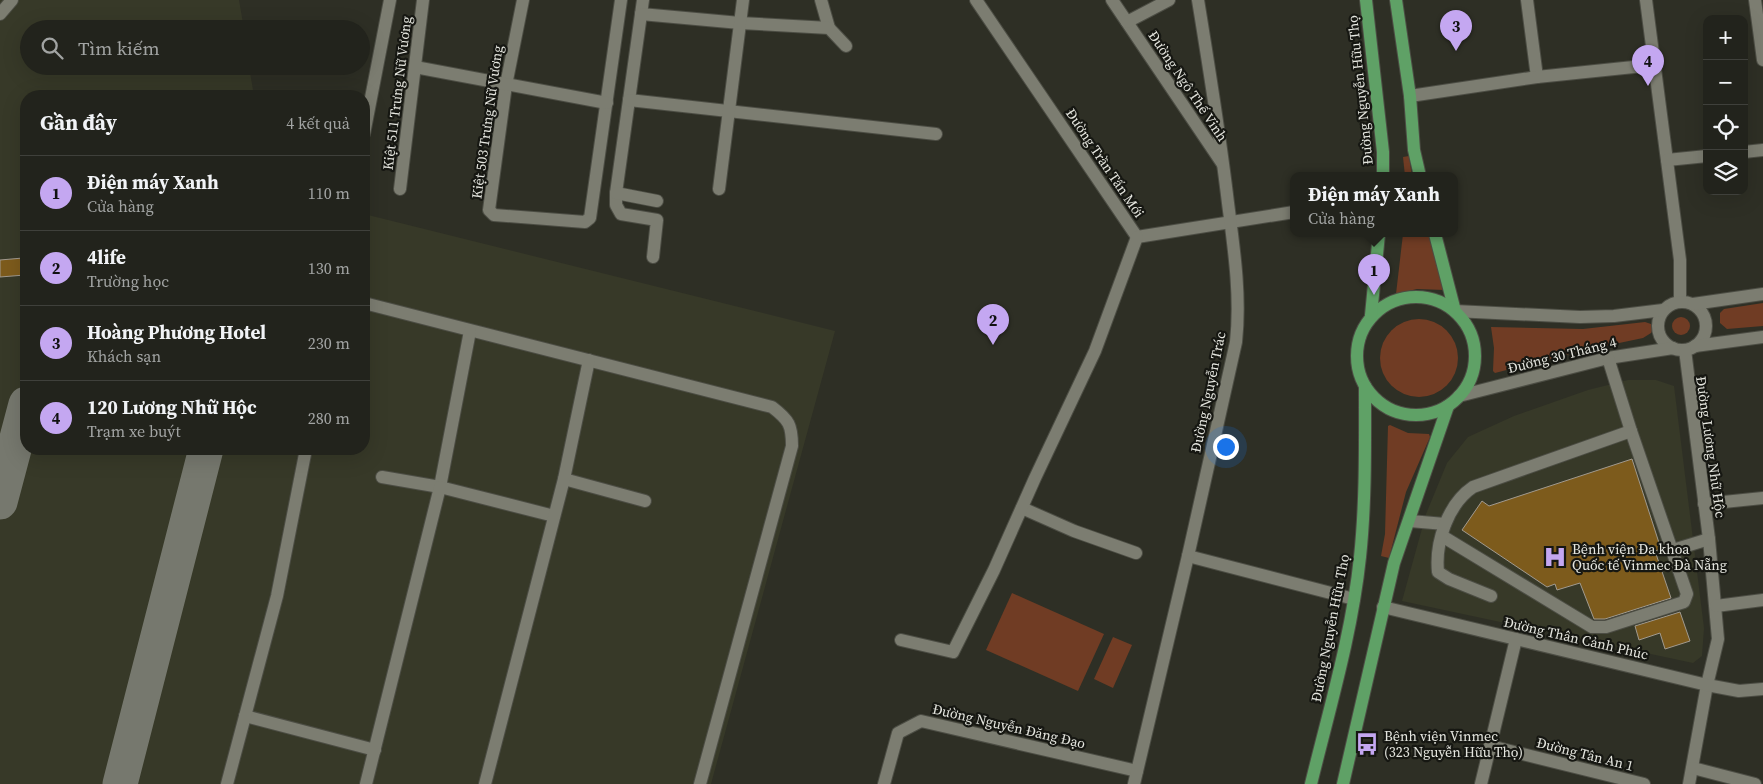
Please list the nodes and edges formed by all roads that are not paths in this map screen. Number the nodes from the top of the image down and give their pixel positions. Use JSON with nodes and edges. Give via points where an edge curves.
{"nodes":[{"id":1,"x":12,"y":0,"type":"edge"},
{"id":2,"x":390,"y":0,"type":"edge"},
{"id":3,"x":423,"y":0,"type":"edge"},
{"id":4,"x":523,"y":0,"type":"edge"},
{"id":5,"x":621,"y":0,"type":"edge"},
{"id":6,"x":643,"y":0,"type":"edge"},
{"id":7,"x":743,"y":0,"type":"edge"},
{"id":8,"x":821,"y":0,"type":"edge"},
{"id":9,"x":976,"y":0,"type":"edge"},
{"id":10,"x":1112,"y":0,"type":"edge"},
{"id":11,"x":1168,"y":0,"type":"edge"},
{"id":12,"x":1198,"y":0,"type":"edge"},
{"id":13,"x":1366,"y":0,"type":"edge"},
{"id":14,"x":1396,"y":0,"type":"edge"},
{"id":15,"x":1527,"y":0,"type":"edge"},
{"id":16,"x":1646,"y":0,"type":"edge"},
{"id":17,"x":1755,"y":0,"type":"edge"},
{"id":18,"x":0,"y":14,"type":"edge"},
{"id":19,"x":641,"y":14,"type":"junction"},
{"id":20,"x":1127,"y":22,"type":"junction"},
{"id":21,"x":740,"y":23,"type":"junction"},
{"id":22,"x":828,"y":28,"type":"junction"},
{"id":23,"x":846,"y":46,"type":"dead end"},
{"id":24,"x":1763,"y":60,"type":"edge"},
{"id":25,"x":1653,"y":65,"type":"junction"},
{"id":26,"x":415,"y":67,"type":"junction"},
{"id":27,"x":1537,"y":77,"type":"junction"},
{"id":28,"x":506,"y":86,"type":"junction"},
{"id":29,"x":1410,"y":96,"type":"junction"},
{"id":30,"x":629,"y":100,"type":"junction"},
{"id":31,"x":370,"y":103,"type":"edge"},
{"id":32,"x":607,"y":103,"type":"junction"},
{"id":33,"x":730,"y":111,"type":"junction"},
{"id":34,"x":936,"y":134,"type":"dead end"},
{"id":35,"x":1763,"y":150,"type":"edge"},
{"id":36,"x":1748,"y":152,"type":"edge"},
{"id":37,"x":1703,"y":156,"type":"edge"},
{"id":38,"x":1667,"y":160,"type":"junction"},
{"id":39,"x":1224,"y":167,"type":"junction"},
{"id":40,"x":1383,"y":172,"type":"edge"},
{"id":41,"x":1419,"y":172,"type":"edge"},
{"id":42,"x":719,"y":188,"type":"dead end"},
{"id":43,"x":400,"y":189,"type":"dead end"},
{"id":44,"x":616,"y":193,"type":"junction"},
{"id":45,"x":657,"y":201,"type":"dead end"},
{"id":46,"x":1290,"y":213,"type":"edge"},
{"id":47,"x":1231,"y":221,"type":"junction"},
{"id":48,"x":1137,"y":237,"type":"junction"},
{"id":49,"x":1379,"y":237,"type":"edge"},
{"id":50,"x":1436,"y":237,"type":"edge"},
{"id":51,"x":653,"y":257,"type":"dead end"},
{"id":52,"x":1763,"y":294,"type":"edge"},
{"id":53,"x":1686,"y":302,"type":"junction"},
{"id":54,"x":370,"y":304,"type":"edge"},
{"id":55,"x":1455,"y":310,"type":"junction"},
{"id":56,"x":1663,"y":310,"type":"junction"},
{"id":57,"x":1371,"y":315,"type":"junction"},
{"id":58,"x":470,"y":331,"type":"junction"},
{"id":59,"x":1763,"y":337,"type":"edge"},
{"id":60,"x":1684,"y":348,"type":"junction"},
{"id":61,"x":1608,"y":358,"type":"junction"},
{"id":62,"x":589,"y":360,"type":"junction"},
{"id":63,"x":1365,"y":386,"type":"junction"},
{"id":64,"x":1459,"y":396,"type":"junction"},
{"id":65,"x":1448,"y":406,"type":"junction"},
{"id":66,"x":1631,"y":432,"type":"junction"},
{"id":67,"x":305,"y":455,"type":"edge"},
{"id":68,"x":382,"y":477,"type":"dead end"},
{"id":69,"x":564,"y":479,"type":"junction"},
{"id":70,"x":440,"y":487,"type":"junction"},
{"id":71,"x":1763,"y":498,"type":"edge"},
{"id":72,"x":645,"y":500,"type":"dead end"},
{"id":73,"x":1704,"y":504,"type":"junction"},
{"id":74,"x":1022,"y":508,"type":"junction"},
{"id":75,"x":554,"y":516,"type":"junction"},
{"id":76,"x":1410,"y":521,"type":"junction"},
{"id":77,"x":1444,"y":530,"type":"junction"},
{"id":78,"x":1709,"y":539,"type":"junction"},
{"id":79,"x":1673,"y":550,"type":"junction"},
{"id":80,"x":1136,"y":553,"type":"dead end"},
{"id":81,"x":1188,"y":556,"type":"junction"},
{"id":82,"x":1491,"y":596,"type":"dead end"},
{"id":83,"x":1354,"y":599,"type":"junction"},
{"id":84,"x":1763,"y":600,"type":"edge"},
{"id":85,"x":1716,"y":606,"type":"junction"},
{"id":86,"x":1383,"y":607,"type":"junction"},
{"id":87,"x":1516,"y":639,"type":"junction"},
{"id":88,"x":901,"y":640,"type":"dead end"},
{"id":89,"x":1707,"y":685,"type":"junction"},
{"id":90,"x":1763,"y":689,"type":"edge"},
{"id":91,"x":245,"y":716,"type":"junction"},
{"id":92,"x":1490,"y":746,"type":"junction"},
{"id":93,"x":375,"y":750,"type":"junction"},
{"id":94,"x":1693,"y":768,"type":"junction"},
{"id":95,"x":1137,"y":771,"type":"junction"},
{"id":96,"x":227,"y":784,"type":"edge"},
{"id":97,"x":366,"y":784,"type":"edge"},
{"id":98,"x":485,"y":784,"type":"edge"},
{"id":99,"x":700,"y":784,"type":"edge"},
{"id":100,"x":884,"y":784,"type":"edge"},
{"id":101,"x":1134,"y":784,"type":"edge"},
{"id":102,"x":1311,"y":784,"type":"edge"},
{"id":103,"x":1343,"y":784,"type":"edge"},
{"id":104,"x":1481,"y":784,"type":"edge"},
{"id":105,"x":1644,"y":784,"type":"edge"},
{"id":106,"x":1689,"y":784,"type":"edge"},
{"id":107,"x":1755,"y":784,"type":"edge"}],
"edges":[{"from":1,"to":18,"type":"street"},
{"from":2,"to":31,"type":"street"},
{"from":3,"to":26,"type":"street","name":"Kiệt 511 Trưng Nữ Vương"},
{"from":4,"to":28,"type":"street","name":"Kiệt 503 Trưng Nữ Vương"},
{"from":5,"to":32,"type":"street"},
{"from":6,"to":19,"type":"street"},
{"from":7,"to":21,"type":"street"},
{"from":8,"to":22,"type":"street"},
{"from":9,"to":48,"type":"street","name":"Đường Trần Tấn Mới"},
{"from":10,"to":20,"type":"street","name":"Đường Ngô Thế Vinh"},
{"from":11,"to":20,"type":"street","name":"Đường Ngô Thế Vinh"},
{"from":12,"to":39,"type":"street","name":"Đường Nguyễn Trác"},
{"from":13,"to":40,"type":"main road","name":"Đường Nguyễn Hữu Thọ"},
{"from":14,"to":29,"type":"main road"},
{"from":15,"to":27,"type":"street"},
{"from":16,"to":25,"type":"street"},
{"from":17,"to":24,"type":"street"},
{"from":19,"to":21,"type":"street"},
{"from":19,"to":30,"type":"street"},
{"from":20,"to":39,"type":"street","name":"Đường Ngô Thế Vinh"},
{"from":21,"to":22,"type":"street"},
{"from":21,"to":33,"type":"street"},
{"from":22,"to":23,"type":"street"},
{"from":25,"to":27,"type":"street"},
{"from":25,"to":38,"type":"street"},
{"from":26,"to":28,"type":"street"},
{"from":26,"to":43,"type":"street","name":"Kiệt 511 Trưng Nữ Vương"},
{"from":27,"to":29,"type":"street"},
{"from":28,"to":32,"type":"street"},
{"from":28,"to":32,"type":"street","name":"Kiệt 503 Trưng Nữ Vương","via":[[491,214],[585,222],[590,218]]},
{"from":29,"to":41,"type":"main road"},
{"from":30,"to":33,"type":"street"},
{"from":30,"to":44,"type":"street"},
{"from":33,"to":34,"type":"street"},
{"from":33,"to":42,"type":"street"},
{"from":35,"to":36,"type":"street"},
{"from":37,"to":38,"type":"street"},
{"from":38,"to":53,"type":"street"},
{"from":39,"to":47,"type":"street","name":"Đường Nguyễn Trác"},
{"from":44,"to":45,"type":"street"},
{"from":44,"to":51,"type":"street","via":[[616,205],[621,214],[658,220]]},
{"from":46,"to":47,"type":"street","name":"Đường Trần Tấn Mới"},
{"from":47,"to":48,"type":"street","name":"Đường Trần Tấn Mới"},
{"from":47,"to":81,"type":"street","name":"Đường Nguyễn Trác","via":[[1238,288],[1236,342]]},
{"from":48,"to":74,"type":"street","via":[[1095,351]]},
{"from":49,"to":57,"type":"main road"},
{"from":50,"to":55,"type":"main road"},
{"from":52,"to":53,"type":"street"},
{"from":53,"to":56,"type":"street"},
{"from":53,"to":60,"type":"street","via":[[1704,314],[1706,320],[1705,335]]},
{"from":54,"to":58,"type":"street"},
{"from":55,"to":56,"type":"street","name":"Đường 30 Tháng 4","via":[[1580,317]]},
{"from":55,"to":57,"type":"main road","via":[[1424,297],[1406,297],[1388,303]]},
{"from":55,"to":64,"type":"main road","via":[[1470,330],[1475,350],[1474,370]]},
{"from":56,"to":60,"type":"street","via":[[1659,316],[1658,332],[1666,344]]},
{"from":57,"to":63,"type":"main road","via":[[1356,349],[1358,369]]},
{"from":58,"to":62,"type":"street"},
{"from":58,"to":70,"type":"street"},
{"from":59,"to":60,"type":"street","name":"Đường 30 Tháng 4"},
{"from":60,"to":61,"type":"street","name":"Đường 30 Tháng 4"},
{"from":60,"to":73,"type":"street","name":"Đường Lương Nhữ Hộc"},
{"from":61,"to":64,"type":"street","name":"Đường 30 Tháng 4"},
{"from":61,"to":66,"type":"street"},
{"from":62,"to":69,"type":"street"},
{"from":62,"to":99,"type":"street","via":[[772,407],[792,429],[792,446],[783,483]]},
{"from":63,"to":65,"type":"main road","via":[[1378,402],[1395,411],[1414,415]]},
{"from":63,"to":83,"type":"main road","name":"Đường Nguyễn Hữu Thọ","via":[[1365,482]]},
{"from":64,"to":65,"type":"main road"},
{"from":65,"to":76,"type":"main road"},
{"from":66,"to":77,"type":"street","via":[[1473,486],[1456,503]]},
{"from":66,"to":79,"type":"street"},
{"from":67,"to":91,"type":"street","via":[[277,596]]},
{"from":68,"to":70,"type":"street"},
{"from":69,"to":72,"type":"street"},
{"from":69,"to":75,"type":"street"},
{"from":70,"to":75,"type":"street"},
{"from":70,"to":93,"type":"street"},
{"from":71,"to":73,"type":"street"},
{"from":73,"to":78,"type":"street","name":"Đường Lương Nhữ Hộc"},
{"from":74,"to":80,"type":"street"},
{"from":74,"to":88,"type":"street","via":[[953,652]]},
{"from":75,"to":98,"type":"street"},
{"from":76,"to":77,"type":"street"},
{"from":76,"to":86,"type":"main road","via":[[1394,563]]},
{"from":77,"to":79,"type":"street","via":[[1596,628],[1684,602],[1687,594]]},
{"from":77,"to":82,"type":"street","via":[[1438,572]]},
{"from":78,"to":79,"type":"street"},
{"from":78,"to":85,"type":"street","name":"Đường Lương Nhữ Hộc"},
{"from":81,"to":83,"type":"street"},
{"from":81,"to":95,"type":"street","name":"Đường Nguyễn Trác"},
{"from":83,"to":102,"type":"main road","name":"Đường Nguyễn Hữu Thọ"},
{"from":84,"to":85,"type":"street"},
{"from":85,"to":89,"type":"street","name":"Đường Lương Nhữ Hộc","via":[[1718,639]]},
{"from":86,"to":87,"type":"street","name":"Đường Thân Cảnh Phúc"},
{"from":86,"to":103,"type":"main road"},
{"from":87,"to":89,"type":"street","name":"Đường Thân Cảnh Phúc"},
{"from":87,"to":92,"type":"street"},
{"from":89,"to":90,"type":"street","name":"Đường Thân Cảnh Phúc","via":[[1739,691]]},
{"from":89,"to":94,"type":"street","name":"Đường Lương Nhữ Hộc"},
{"from":91,"to":93,"type":"street"},
{"from":91,"to":96,"type":"street"},
{"from":92,"to":104,"type":"street"},
{"from":92,"to":105,"type":"street","name":"Đường Tân An 1"},
{"from":93,"to":97,"type":"street"},
{"from":94,"to":106,"type":"street","name":"Đường Lương Nhữ Hộc"},
{"from":94,"to":107,"type":"street"},
{"from":95,"to":100,"type":"street","name":"Đường Nguyễn Đăng Đạo","via":[[921,721],[898,733]]},
{"from":95,"to":101,"type":"street","name":"Đường Nguyễn Trác"}]}
